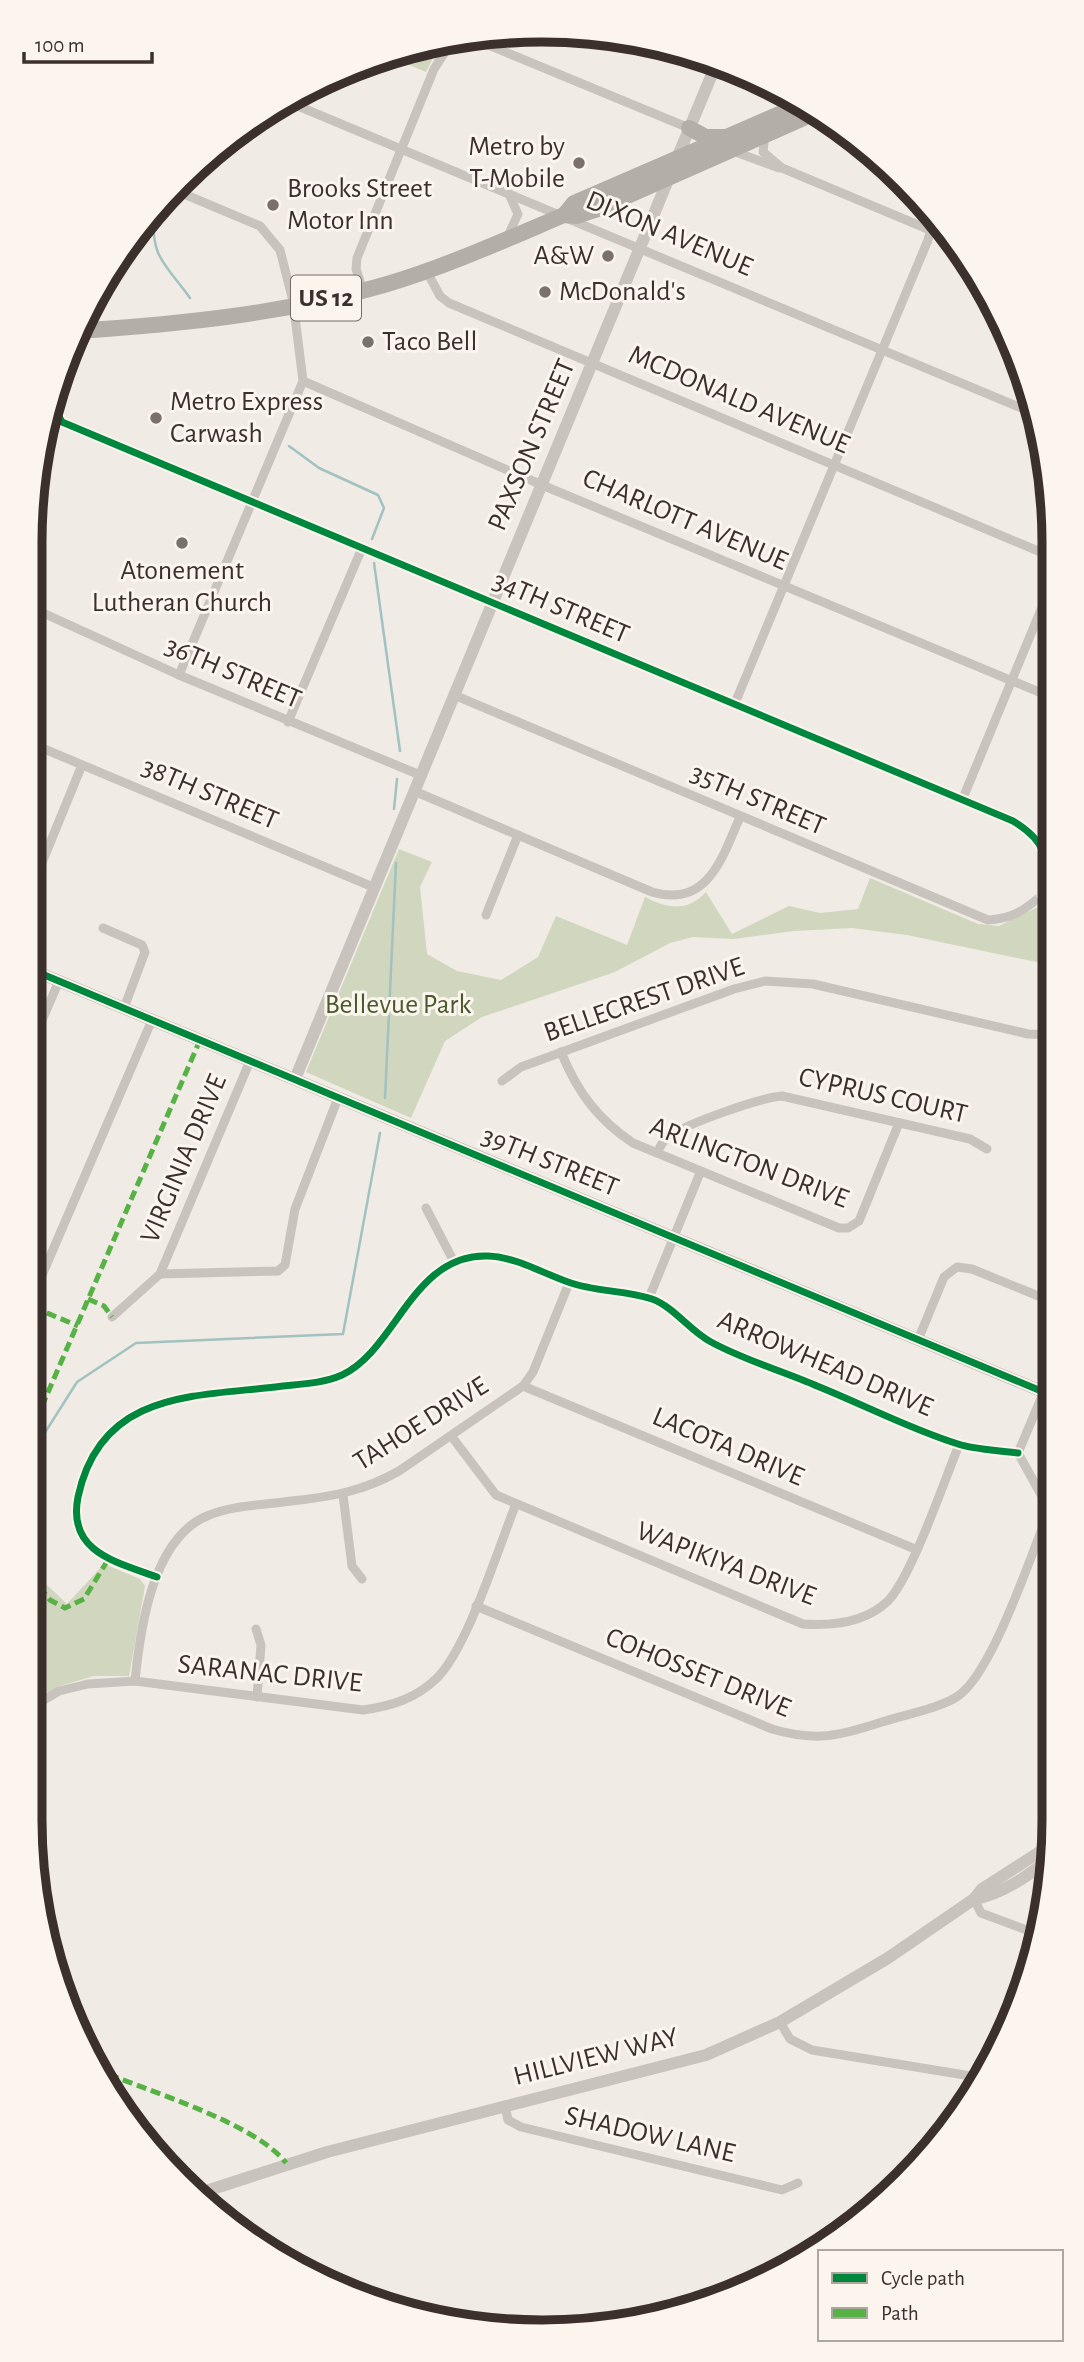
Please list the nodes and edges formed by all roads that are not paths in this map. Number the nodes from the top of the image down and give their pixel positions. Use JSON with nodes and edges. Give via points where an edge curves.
{"nodes":[{"id":1,"x":487,"y":45,"type":"edge"},
{"id":2,"x":446,"y":52,"type":"edge"},
{"id":3,"x":713,"y":72,"type":"edge"},
{"id":4,"x":298,"y":106,"type":"edge"},
{"id":5,"x":792,"y":109,"type":"edge"},
{"id":6,"x":805,"y":117,"type":"edge"},
{"id":7,"x":689,"y":128,"type":"junction"},
{"id":8,"x":765,"y":133,"type":"junction"},
{"id":9,"x":728,"y":142,"type":"junction"},
{"id":10,"x":402,"y":149,"type":"junction"},
{"id":11,"x":674,"y":167,"type":"junction"},
{"id":12,"x":782,"y":167,"type":"junction"},
{"id":13,"x":508,"y":192,"type":"junction"},
{"id":14,"x":183,"y":194,"type":"edge"},
{"id":15,"x":564,"y":215,"type":"junction"},
{"id":16,"x":932,"y":231,"type":"joint"},
{"id":17,"x":504,"y":240,"type":"junction"},
{"id":18,"x":641,"y":247,"type":"junction"},
{"id":19,"x":426,"y":270,"type":"junction"},
{"id":20,"x":363,"y":290,"type":"junction"},
{"id":21,"x":293,"y":305,"type":"junction"},
{"id":22,"x":90,"y":330,"type":"edge"},
{"id":23,"x":883,"y":350,"type":"junction"},
{"id":24,"x":593,"y":364,"type":"junction"},
{"id":25,"x":303,"y":381,"type":"junction"},
{"id":26,"x":1023,"y":408,"type":"edge"},
{"id":27,"x":58,"y":416,"type":"edge"},
{"id":28,"x":835,"y":466,"type":"junction"},
{"id":29,"x":542,"y":485,"type":"junction"},
{"id":30,"x":253,"y":502,"type":"junction"},
{"id":31,"x":362,"y":548,"type":"junction"},
{"id":32,"x":1042,"y":553,"type":"edge"},
{"id":33,"x":783,"y":586,"type":"junction"},
{"id":34,"x":493,"y":602,"type":"junction"},
{"id":35,"x":1042,"y":607,"type":"edge"},
{"id":36,"x":42,"y":613,"type":"edge"},
{"id":37,"x":179,"y":676,"type":"junction"},
{"id":38,"x":1011,"y":680,"type":"junction"},
{"id":39,"x":1042,"y":693,"type":"edge"},
{"id":40,"x":454,"y":695,"type":"junction"},
{"id":41,"x":735,"y":703,"type":"junction"},
{"id":42,"x":288,"y":722,"type":"junction"},
{"id":43,"x":42,"y":748,"type":"edge"},
{"id":44,"x":82,"y":765,"type":"junction"},
{"id":45,"x":420,"y":775,"type":"junction"},
{"id":46,"x":414,"y":791,"type":"junction"},
{"id":47,"x":963,"y":798,"type":"junction"},
{"id":48,"x":740,"y":817,"type":"junction"},
{"id":49,"x":518,"y":835,"type":"junction"},
{"id":50,"x":1042,"y":848,"type":"edge"},
{"id":51,"x":42,"y":863,"type":"edge"},
{"id":52,"x":373,"y":887,"type":"junction"},
{"id":53,"x":1042,"y":900,"type":"edge"},
{"id":54,"x":486,"y":915,"type":"dead end"},
{"id":55,"x":103,"y":928,"type":"dead end"},
{"id":56,"x":42,"y":974,"type":"edge"},
{"id":57,"x":59,"y":981,"type":"junction"},
{"id":58,"x":124,"y":1008,"type":"junction"},
{"id":59,"x":42,"y":1020,"type":"edge"},
{"id":60,"x":152,"y":1020,"type":"junction"},
{"id":61,"x":1042,"y":1035,"type":"edge"},
{"id":62,"x":561,"y":1052,"type":"junction"},
{"id":63,"x":250,"y":1061,"type":"junction"},
{"id":64,"x":295,"y":1079,"type":"junction"},
{"id":65,"x":502,"y":1081,"type":"dead end"},
{"id":66,"x":338,"y":1098,"type":"junction"},
{"id":67,"x":899,"y":1123,"type":"junction"},
{"id":68,"x":988,"y":1149,"type":"dead end"},
{"id":69,"x":657,"y":1153,"type":"junction"},
{"id":70,"x":700,"y":1173,"type":"junction"},
{"id":71,"x":426,"y":1208,"type":"dead end"},
{"id":72,"x":674,"y":1237,"type":"junction"},
{"id":73,"x":454,"y":1262,"type":"junction"},
{"id":74,"x":42,"y":1264,"type":"edge"},
{"id":75,"x":46,"y":1266,"type":"junction"},
{"id":76,"x":160,"y":1274,"type":"junction"},
{"id":77,"x":42,"y":1275,"type":"edge"},
{"id":78,"x":569,"y":1283,"type":"junction"},
{"id":79,"x":649,"y":1298,"type":"junction"},
{"id":80,"x":1042,"y":1298,"type":"edge"},
{"id":81,"x":112,"y":1317,"type":"dead end"},
{"id":82,"x":918,"y":1339,"type":"junction"},
{"id":83,"x":523,"y":1386,"type":"junction"},
{"id":84,"x":1042,"y":1391,"type":"edge"},
{"id":85,"x":1042,"y":1406,"type":"edge"},
{"id":86,"x":452,"y":1437,"type":"junction"},
{"id":87,"x":959,"y":1445,"type":"junction"},
{"id":88,"x":1018,"y":1453,"type":"junction"},
{"id":89,"x":343,"y":1495,"type":"junction"},
{"id":90,"x":1042,"y":1496,"type":"edge"},
{"id":91,"x":516,"y":1504,"type":"junction"},
{"id":92,"x":1042,"y":1528,"type":"edge"},
{"id":93,"x":915,"y":1549,"type":"junction"},
{"id":94,"x":157,"y":1577,"type":"junction"},
{"id":95,"x":362,"y":1579,"type":"dead end"},
{"id":96,"x":476,"y":1606,"type":"junction"},
{"id":97,"x":256,"y":1629,"type":"dead end"},
{"id":98,"x":135,"y":1681,"type":"junction"},
{"id":99,"x":257,"y":1698,"type":"junction"},
{"id":100,"x":42,"y":1701,"type":"edge"},
{"id":101,"x":1041,"y":1850,"type":"edge"},
{"id":102,"x":1040,"y":1865,"type":"edge"},
{"id":103,"x":974,"y":1899,"type":"junction"},
{"id":104,"x":1029,"y":1931,"type":"edge"},
{"id":105,"x":780,"y":2022,"type":"junction"},
{"id":106,"x":971,"y":2076,"type":"edge"},
{"id":107,"x":505,"y":2105,"type":"junction"},
{"id":108,"x":798,"y":2183,"type":"dead end"},
{"id":109,"x":206,"y":2191,"type":"edge"}],
"edges":[{"from":1,"to":7,"type":"street"},
{"from":2,"to":10,"type":"street"},
{"from":3,"to":7,"type":"street","name":"PAXSON STREET"},
{"from":4,"to":10,"type":"street","name":"DIXON AVENUE"},
{"from":5,"to":9,"type":"highway","number":"US 12"},
{"from":6,"to":8,"type":"highway","number":"US 12"},
{"from":7,"to":9,"type":"highway"},
{"from":7,"to":11,"type":"street","name":"PAXSON STREET"},
{"from":8,"to":9,"type":"highway","number":"US 12"},
{"from":8,"to":12,"type":"street","via":[[763,152]]},
{"from":9,"to":11,"type":"highway","number":"US 12"},
{"from":9,"to":12,"type":"street","via":[[764,165]]},
{"from":10,"to":13,"type":"street","name":"DIXON AVENUE"},
{"from":10,"to":20,"type":"street","via":[[358,258],[356,269]]},
{"from":11,"to":15,"type":"highway","number":"US 12","via":[[574,203]]},
{"from":11,"to":18,"type":"street","name":"PAXSON STREET"},
{"from":12,"to":16,"type":"street"},
{"from":13,"to":15,"type":"street","name":"DIXON AVENUE"},
{"from":13,"to":17,"type":"street","via":[[518,214]]},
{"from":14,"to":21,"type":"street","via":[[260,226],[280,250]]},
{"from":15,"to":17,"type":"highway","number":"US 12"},
{"from":15,"to":18,"type":"street","name":"DIXON AVENUE"},
{"from":16,"to":23,"type":"street"},
{"from":17,"to":19,"type":"highway","number":"US 12"},
{"from":18,"to":23,"type":"street","name":"DIXON AVENUE"},
{"from":18,"to":24,"type":"street","name":"PAXSON STREET"},
{"from":19,"to":20,"type":"highway","number":"US 12"},
{"from":19,"to":24,"type":"street","name":"MCDONALD AVENUE","via":[[449,303]]},
{"from":20,"to":21,"type":"highway","number":"US 12"},
{"from":21,"to":22,"type":"highway","number":"US 12","via":[[204,321]]},
{"from":21,"to":25,"type":"street"},
{"from":23,"to":26,"type":"street","name":"DIXON AVENUE"},
{"from":23,"to":28,"type":"street"},
{"from":24,"to":28,"type":"street","name":"MCDONALD AVENUE"},
{"from":24,"to":29,"type":"street","name":"PAXSON STREET"},
{"from":25,"to":29,"type":"street","name":"CHARLOTT AVENUE"},
{"from":25,"to":30,"type":"street"},
{"from":27,"to":30,"type":"street","name":"34TH STREET","via":[[62,422]]},
{"from":28,"to":32,"type":"street","name":"MCDONALD AVENUE"},
{"from":28,"to":33,"type":"street"},
{"from":29,"to":33,"type":"street","name":"CHARLOTT AVENUE"},
{"from":29,"to":34,"type":"street","name":"PAXSON STREET"},
{"from":30,"to":31,"type":"street","name":"34TH STREET"},
{"from":30,"to":37,"type":"street"},
{"from":31,"to":34,"type":"street","name":"34TH STREET"},
{"from":31,"to":42,"type":"street"},
{"from":33,"to":38,"type":"street","name":"CHARLOTT AVENUE"},
{"from":33,"to":41,"type":"street"},
{"from":34,"to":40,"type":"street","name":"PAXSON STREET"},
{"from":34,"to":41,"type":"street","name":"34TH STREET"},
{"from":35,"to":38,"type":"street"},
{"from":36,"to":37,"type":"street","name":"36TH STREET"},
{"from":37,"to":42,"type":"street","name":"36TH STREET"},
{"from":38,"to":39,"type":"street","name":"CHARLOTT AVENUE"},
{"from":38,"to":47,"type":"street"},
{"from":40,"to":45,"type":"street","name":"PAXSON STREET"},
{"from":40,"to":48,"type":"street","name":"35TH STREET"},
{"from":41,"to":47,"type":"street","name":"34TH STREET"},
{"from":42,"to":45,"type":"street","name":"36TH STREET"},
{"from":43,"to":44,"type":"street","name":"38TH STREET"},
{"from":44,"to":51,"type":"street"},
{"from":44,"to":52,"type":"street","name":"38TH STREET"},
{"from":45,"to":46,"type":"street","name":"PAXSON STREET"},
{"from":46,"to":49,"type":"street"},
{"from":46,"to":52,"type":"street","name":"PAXSON STREET"},
{"from":47,"to":50,"type":"street","name":"34TH STREET","via":[[1034,834]]},
{"from":48,"to":49,"type":"street","via":[[713,876],[701,887],[671,895]]},
{"from":48,"to":53,"type":"street","name":"35TH STREET","via":[[988,920],[1006,920]]},
{"from":49,"to":54,"type":"street"},
{"from":52,"to":64,"type":"street","name":"PAXSON STREET"},
{"from":55,"to":58,"type":"street","via":[[142,945],[145,952]]},
{"from":56,"to":57,"type":"main road","name":"39TH STREET"},
{"from":57,"to":58,"type":"main road","name":"39TH STREET"},
{"from":57,"to":59,"type":"street"},
{"from":58,"to":60,"type":"main road","name":"39TH STREET"},
{"from":60,"to":63,"type":"main road","name":"39TH STREET"},
{"from":60,"to":75,"type":"street"},
{"from":61,"to":62,"type":"street","name":"BELLECREST DRIVE","via":[[781,981],[734,989]]},
{"from":62,"to":65,"type":"street","name":"BELLECREST DRIVE","via":[[521,1067]]},
{"from":62,"to":69,"type":"street","name":"ARLINGTON DRIVE","via":[[578,1090],[595,1112],[621,1135]]},
{"from":63,"to":64,"type":"main road","name":"39TH STREET"},
{"from":63,"to":76,"type":"street","name":"VIRGINIA DRIVE"},
{"from":64,"to":66,"type":"main road","name":"39TH STREET"},
{"from":66,"to":72,"type":"main road","name":"39TH STREET"},
{"from":66,"to":76,"type":"street","name":"VIRGINIA DRIVE","via":[[295,1209],[285,1265],[278,1271]]},
{"from":67,"to":68,"type":"street","name":"CYPRUS COURT","via":[[970,1139]]},
{"from":67,"to":69,"type":"street","name":"CYPRUS COURT","via":[[776,1097],[680,1130],[664,1140]]},
{"from":67,"to":70,"type":"street","name":"ARLINGTON DRIVE","via":[[860,1217],[848,1228]]},
{"from":69,"to":70,"type":"street","name":"ARLINGTON DRIVE"},
{"from":70,"to":72,"type":"street"},
{"from":71,"to":73,"type":"street"},
{"from":72,"to":79,"type":"street"},
{"from":72,"to":82,"type":"main road","name":"39TH STREET"},
{"from":73,"to":78,"type":"street","name":"ARROWHEAD DRIVE","via":[[499,1257]]},
{"from":73,"to":94,"type":"street","name":"ARROWHEAD DRIVE","via":[[426,1283],[360,1363],[341,1375],[164,1402],[133,1414],[112,1431],[84,1480],[76,1522],[81,1535],[99,1553]]},
{"from":74,"to":75,"type":"street"},
{"from":75,"to":77,"type":"street"},
{"from":76,"to":81,"type":"street","name":"VIRGINIA DRIVE"},
{"from":78,"to":79,"type":"street","name":"ARROWHEAD DRIVE"},
{"from":78,"to":83,"type":"street","name":"TAHOE DRIVE"},
{"from":79,"to":87,"type":"street","name":"ARROWHEAD DRIVE","via":[[709,1341]]},
{"from":80,"to":82,"type":"street","via":[[957,1267],[944,1277]]},
{"from":82,"to":84,"type":"main road","name":"39TH STREET"},
{"from":83,"to":86,"type":"street","name":"TAHOE DRIVE"},
{"from":83,"to":93,"type":"street","name":"LACOTA DRIVE"},
{"from":85,"to":88,"type":"street"},
{"from":86,"to":89,"type":"street","name":"TAHOE DRIVE","via":[[380,1482]]},
{"from":86,"to":91,"type":"street","name":"WAPIKIYA DRIVE","via":[[496,1495]]},
{"from":87,"to":88,"type":"street"},
{"from":87,"to":93,"type":"street","name":"WAPIKIYA DRIVE"},
{"from":88,"to":90,"type":"street","name":"COHOSSET DRIVE"},
{"from":89,"to":94,"type":"street","name":"TAHOE DRIVE","via":[[232,1508],[207,1516],[176,1541]]},
{"from":89,"to":95,"type":"street","via":[[352,1566]]},
{"from":91,"to":93,"type":"street","name":"WAPIKIYA DRIVE","via":[[803,1624],[833,1626],[863,1617],[887,1601]]},
{"from":91,"to":96,"type":"street","name":"SARANAC DRIVE"},
{"from":92,"to":96,"type":"street","name":"COHOSSET DRIVE","via":[[984,1666],[972,1684],[957,1697],[822,1739],[772,1729]]},
{"from":94,"to":98,"type":"street","name":"TAHOE DRIVE","via":[[140,1629]]},
{"from":96,"to":99,"type":"street","name":"SARANAC DRIVE","via":[[447,1666],[408,1699],[363,1710]]},
{"from":97,"to":99,"type":"street","via":[[261,1645]]},
{"from":98,"to":99,"type":"street","name":"SARANAC DRIVE"},
{"from":98,"to":100,"type":"street","name":"SARANAC DRIVE","via":[[88,1684]]},
{"from":101,"to":103,"type":"street","name":"HILLVIEW WAY","via":[[982,1888]]},
{"from":102,"to":103,"type":"street","name":"HILLVIEW WAY","via":[[985,1898]]},
{"from":103,"to":104,"type":"street","via":[[981,1913]]},
{"from":103,"to":105,"type":"street","name":"HILLVIEW WAY","via":[[888,1958]]},
{"from":105,"to":106,"type":"street","via":[[790,2039],[812,2050]]},
{"from":105,"to":107,"type":"street","name":"HILLVIEW WAY","via":[[706,2055]]},
{"from":107,"to":108,"type":"street","name":"SHADOW LANE","via":[[508,2120],[521,2127],[782,2190]]},
{"from":107,"to":109,"type":"street","name":"HILLVIEW WAY","via":[[278,2165]]}]}
